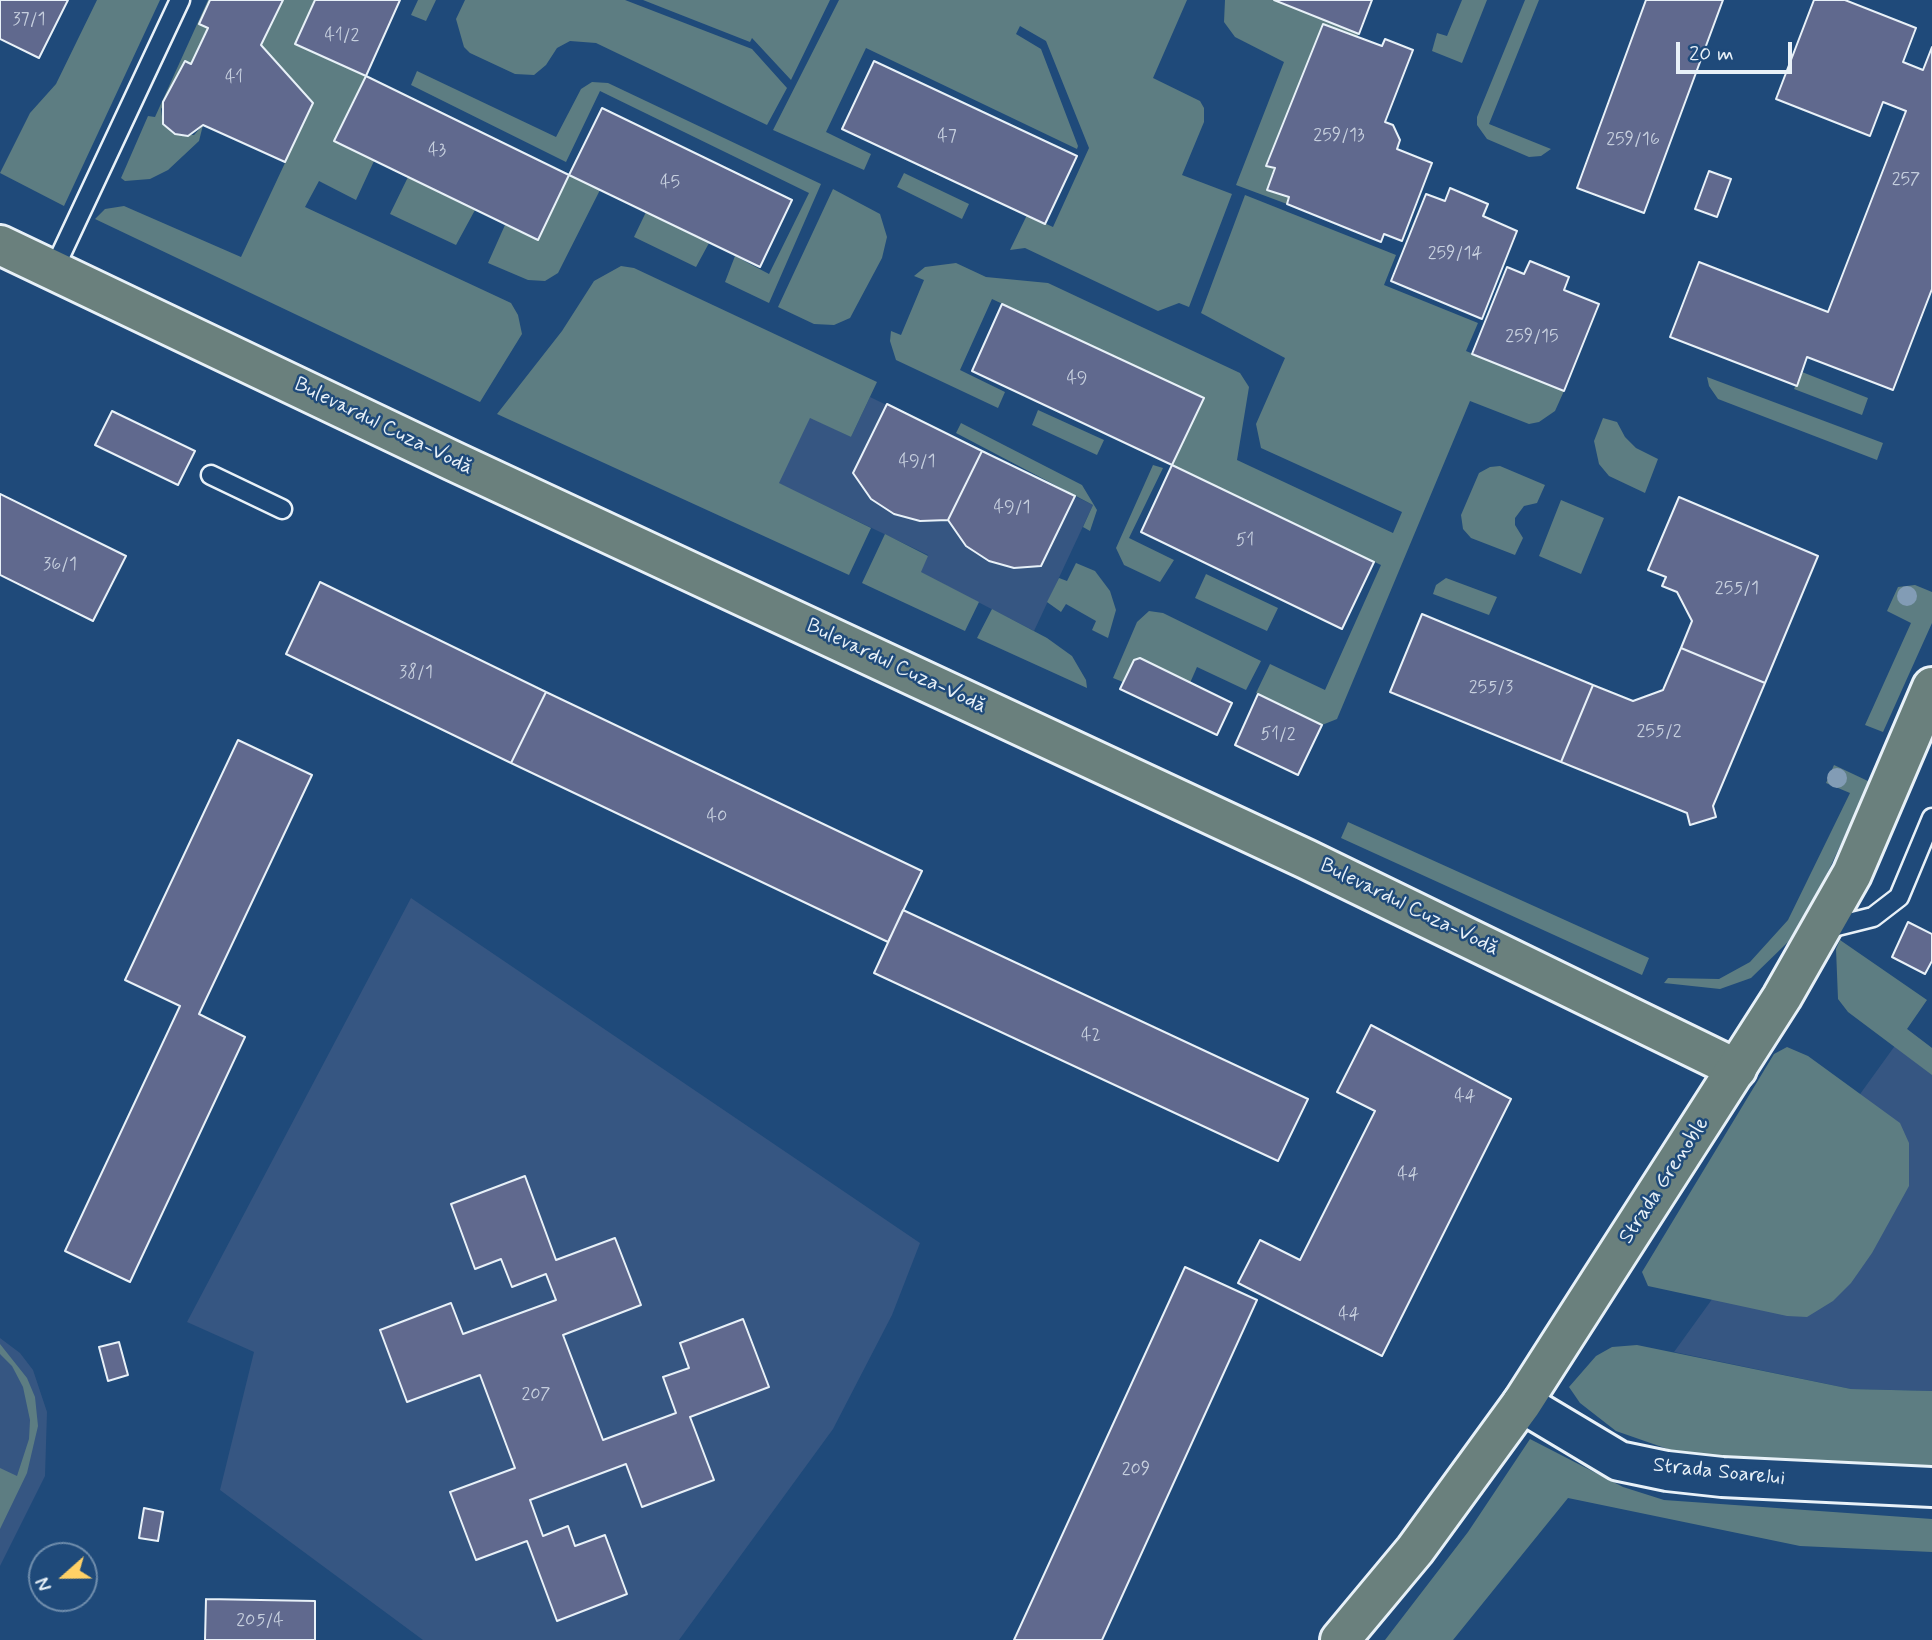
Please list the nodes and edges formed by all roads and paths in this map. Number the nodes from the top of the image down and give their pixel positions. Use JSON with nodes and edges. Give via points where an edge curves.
{"nodes":[{"id":1,"x":180,"y":0,"type":"edge"},
{"id":2,"x":0,"y":245,"type":"edge"},
{"id":3,"x":54,"y":269,"type":"junction"},
{"id":4,"x":211,"y":475,"type":"dead end"},
{"id":5,"x":282,"y":509,"type":"dead end"},
{"id":6,"x":1932,"y":687,"type":"edge"},
{"id":7,"x":1932,"y":818,"type":"edge"},
{"id":8,"x":1821,"y":930,"type":"junction"},
{"id":9,"x":1737,"y":1069,"type":"junction"},
{"id":10,"x":1522,"y":1404,"type":"junction"},
{"id":11,"x":1932,"y":1487,"type":"edge"},
{"id":12,"x":1340,"y":1640,"type":"edge"}],
"edges":[{"from":1,"to":3,"type":"lane"},
{"from":2,"to":3,"type":"main road","name":"Bulevardul Cuza-Vodă"},
{"from":3,"to":9,"type":"main road","name":"Bulevardul Cuza-Vodă","via":[[453,461],[1402,904]]},
{"from":4,"to":5,"type":"lane"},
{"from":6,"to":8,"type":"main road","name":"Strada Grenoble","via":[[1872,831]]},
{"from":7,"to":8,"type":"lane","via":[[1899,897],[1873,916]]},
{"from":8,"to":9,"type":"main road","name":"Strada Grenoble"},
{"from":9,"to":10,"type":"main road","name":"Strada Grenoble"},
{"from":10,"to":11,"type":"street","name":"Strada Soarelui","via":[[1619,1461],[1667,1472]]},
{"from":10,"to":12,"type":"main road","name":"Strada Grenoble","via":[[1415,1550]]}]}
